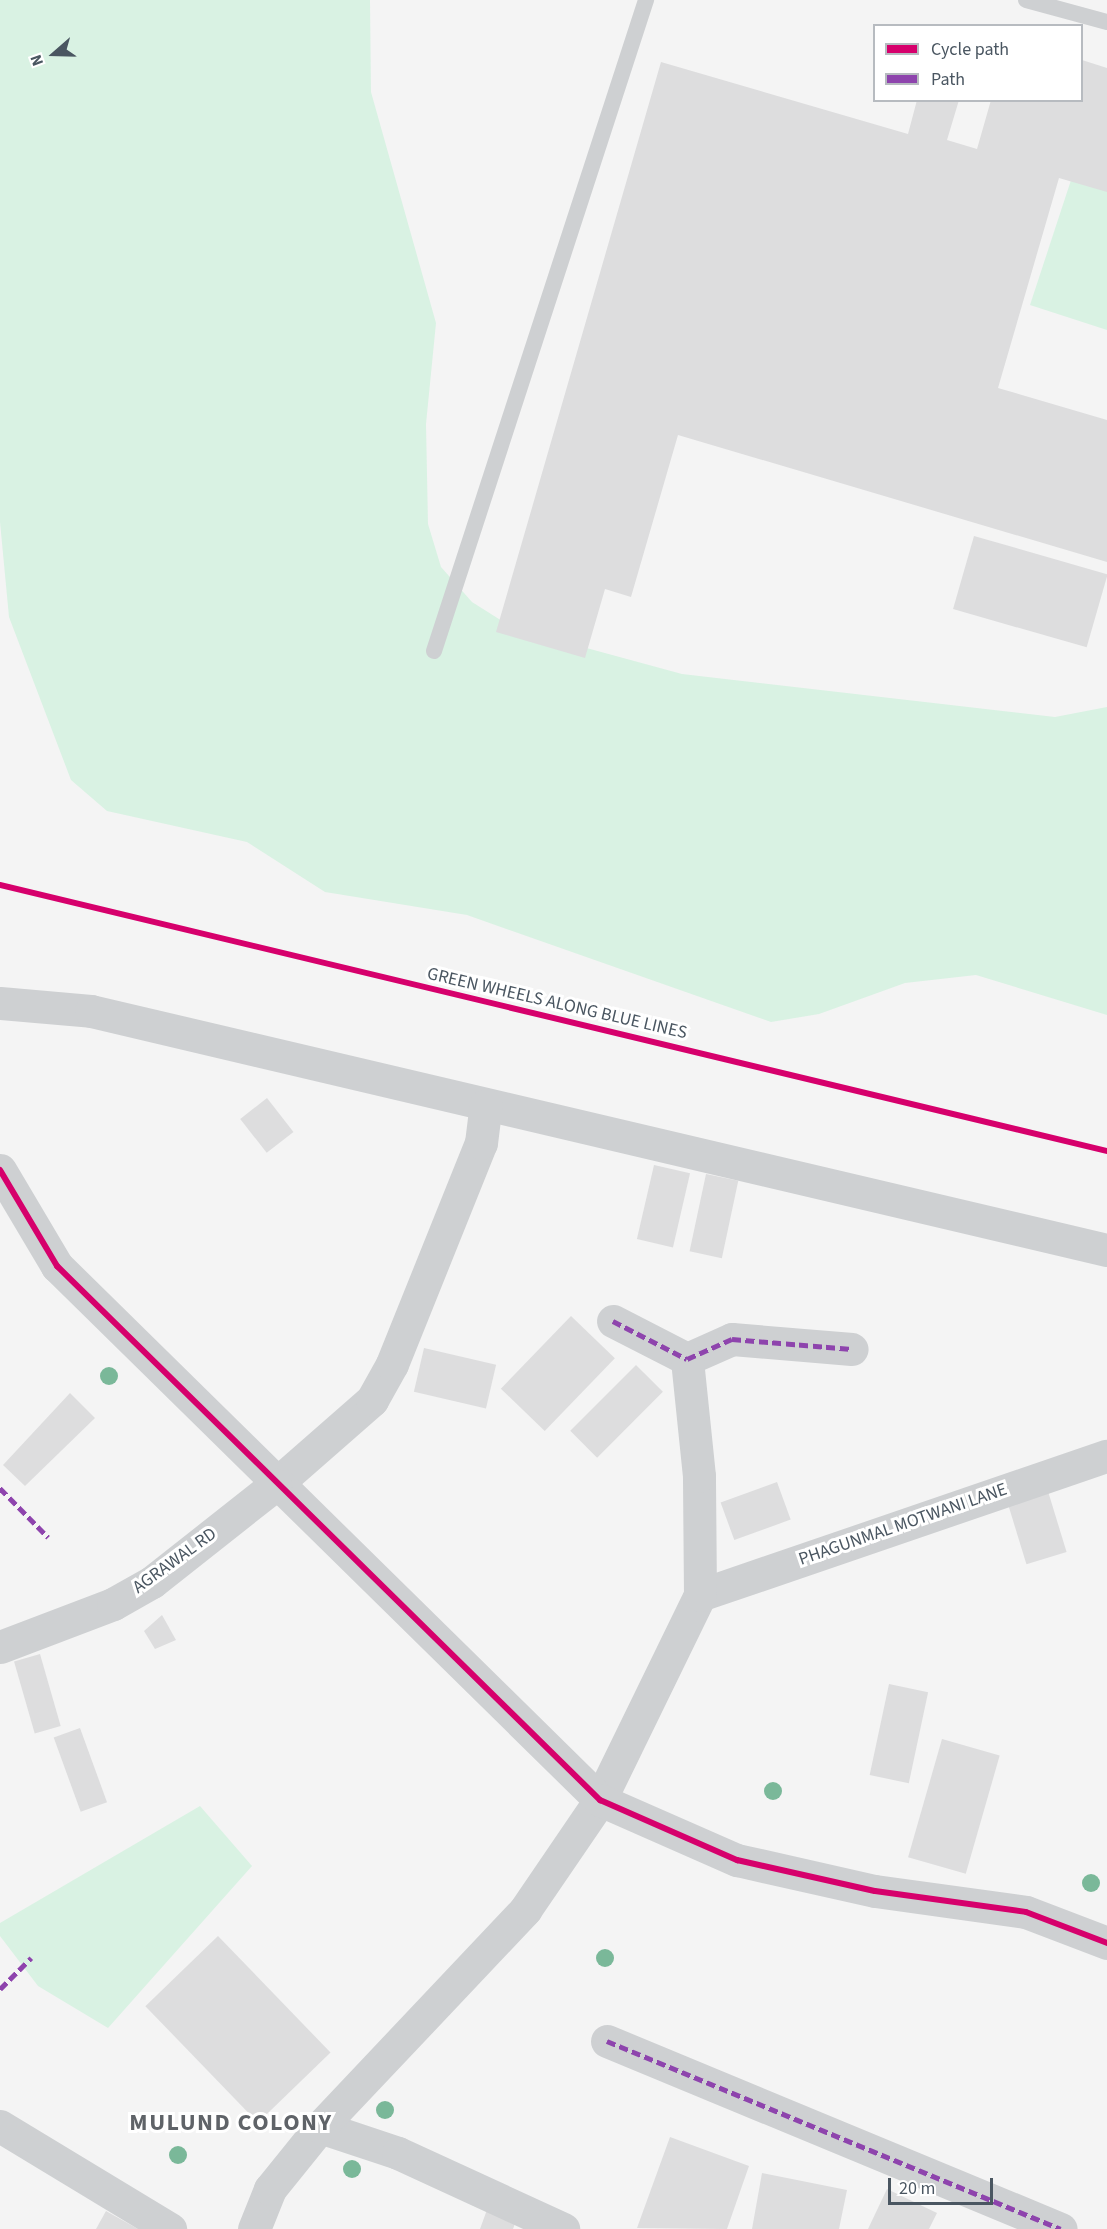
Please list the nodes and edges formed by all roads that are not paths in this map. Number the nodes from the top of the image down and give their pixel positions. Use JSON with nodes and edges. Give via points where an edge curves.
{"nodes":[{"id":1,"x":646,"y":0,"type":"edge"},
{"id":2,"x":1026,"y":0,"type":"edge"},
{"id":3,"x":1107,"y":22,"type":"edge"},
{"id":4,"x":434,"y":651,"type":"dead end"},
{"id":5,"x":0,"y":1003,"type":"edge"},
{"id":6,"x":486,"y":1105,"type":"junction"},
{"id":7,"x":0,"y":1170,"type":"edge"},
{"id":8,"x":1107,"y":1250,"type":"edge"},
{"id":9,"x":613,"y":1321,"type":"dead end"},
{"id":10,"x":852,"y":1349,"type":"dead end"},
{"id":11,"x":687,"y":1359,"type":"junction"},
{"id":12,"x":1107,"y":1456,"type":"edge"},
{"id":13,"x":275,"y":1485,"type":"junction"},
{"id":14,"x":700,"y":1595,"type":"junction"},
{"id":15,"x":0,"y":1647,"type":"edge"},
{"id":16,"x":600,"y":1800,"type":"junction"},
{"id":17,"x":1107,"y":1943,"type":"edge"},
{"id":18,"x":606,"y":2041,"type":"dead end"},
{"id":19,"x":0,"y":2126,"type":"edge"},
{"id":20,"x":320,"y":2127,"type":"junction"},
{"id":21,"x":170,"y":2229,"type":"edge"},
{"id":22,"x":254,"y":2229,"type":"edge"},
{"id":23,"x":563,"y":2229,"type":"edge"},
{"id":24,"x":1061,"y":2229,"type":"edge"}],
"edges":[{"from":1,"to":4,"type":"lane"},
{"from":2,"to":3,"type":"lane"},
{"from":5,"to":6,"type":"street","via":[[91,1011]]},
{"from":6,"to":8,"type":"street"},
{"from":6,"to":13,"type":"street","name":"AGRAWAL RD","via":[[481,1143],[392,1364],[372,1400]]},
{"from":7,"to":13,"type":"street","via":[[57,1266]]},
{"from":9,"to":11,"type":"street"},
{"from":10,"to":11,"type":"street","via":[[732,1339]]},
{"from":11,"to":14,"type":"street","via":[[699,1476]]},
{"from":12,"to":14,"type":"street","name":"PHAGUNMAL MOTWANI LANE"},
{"from":13,"to":15,"type":"street","name":"AGRAWAL RD","via":[[152,1582],[113,1604]]},
{"from":13,"to":16,"type":"street"},
{"from":14,"to":16,"type":"street"},
{"from":16,"to":17,"type":"street","via":[[737,1860],[874,1891],[1026,1912]]},
{"from":16,"to":20,"type":"street","via":[[525,1910]]},
{"from":18,"to":24,"type":"street"},
{"from":19,"to":21,"type":"street"},
{"from":20,"to":22,"type":"street","via":[[270,2189]]},
{"from":20,"to":23,"type":"street","via":[[398,2153]]}]}
